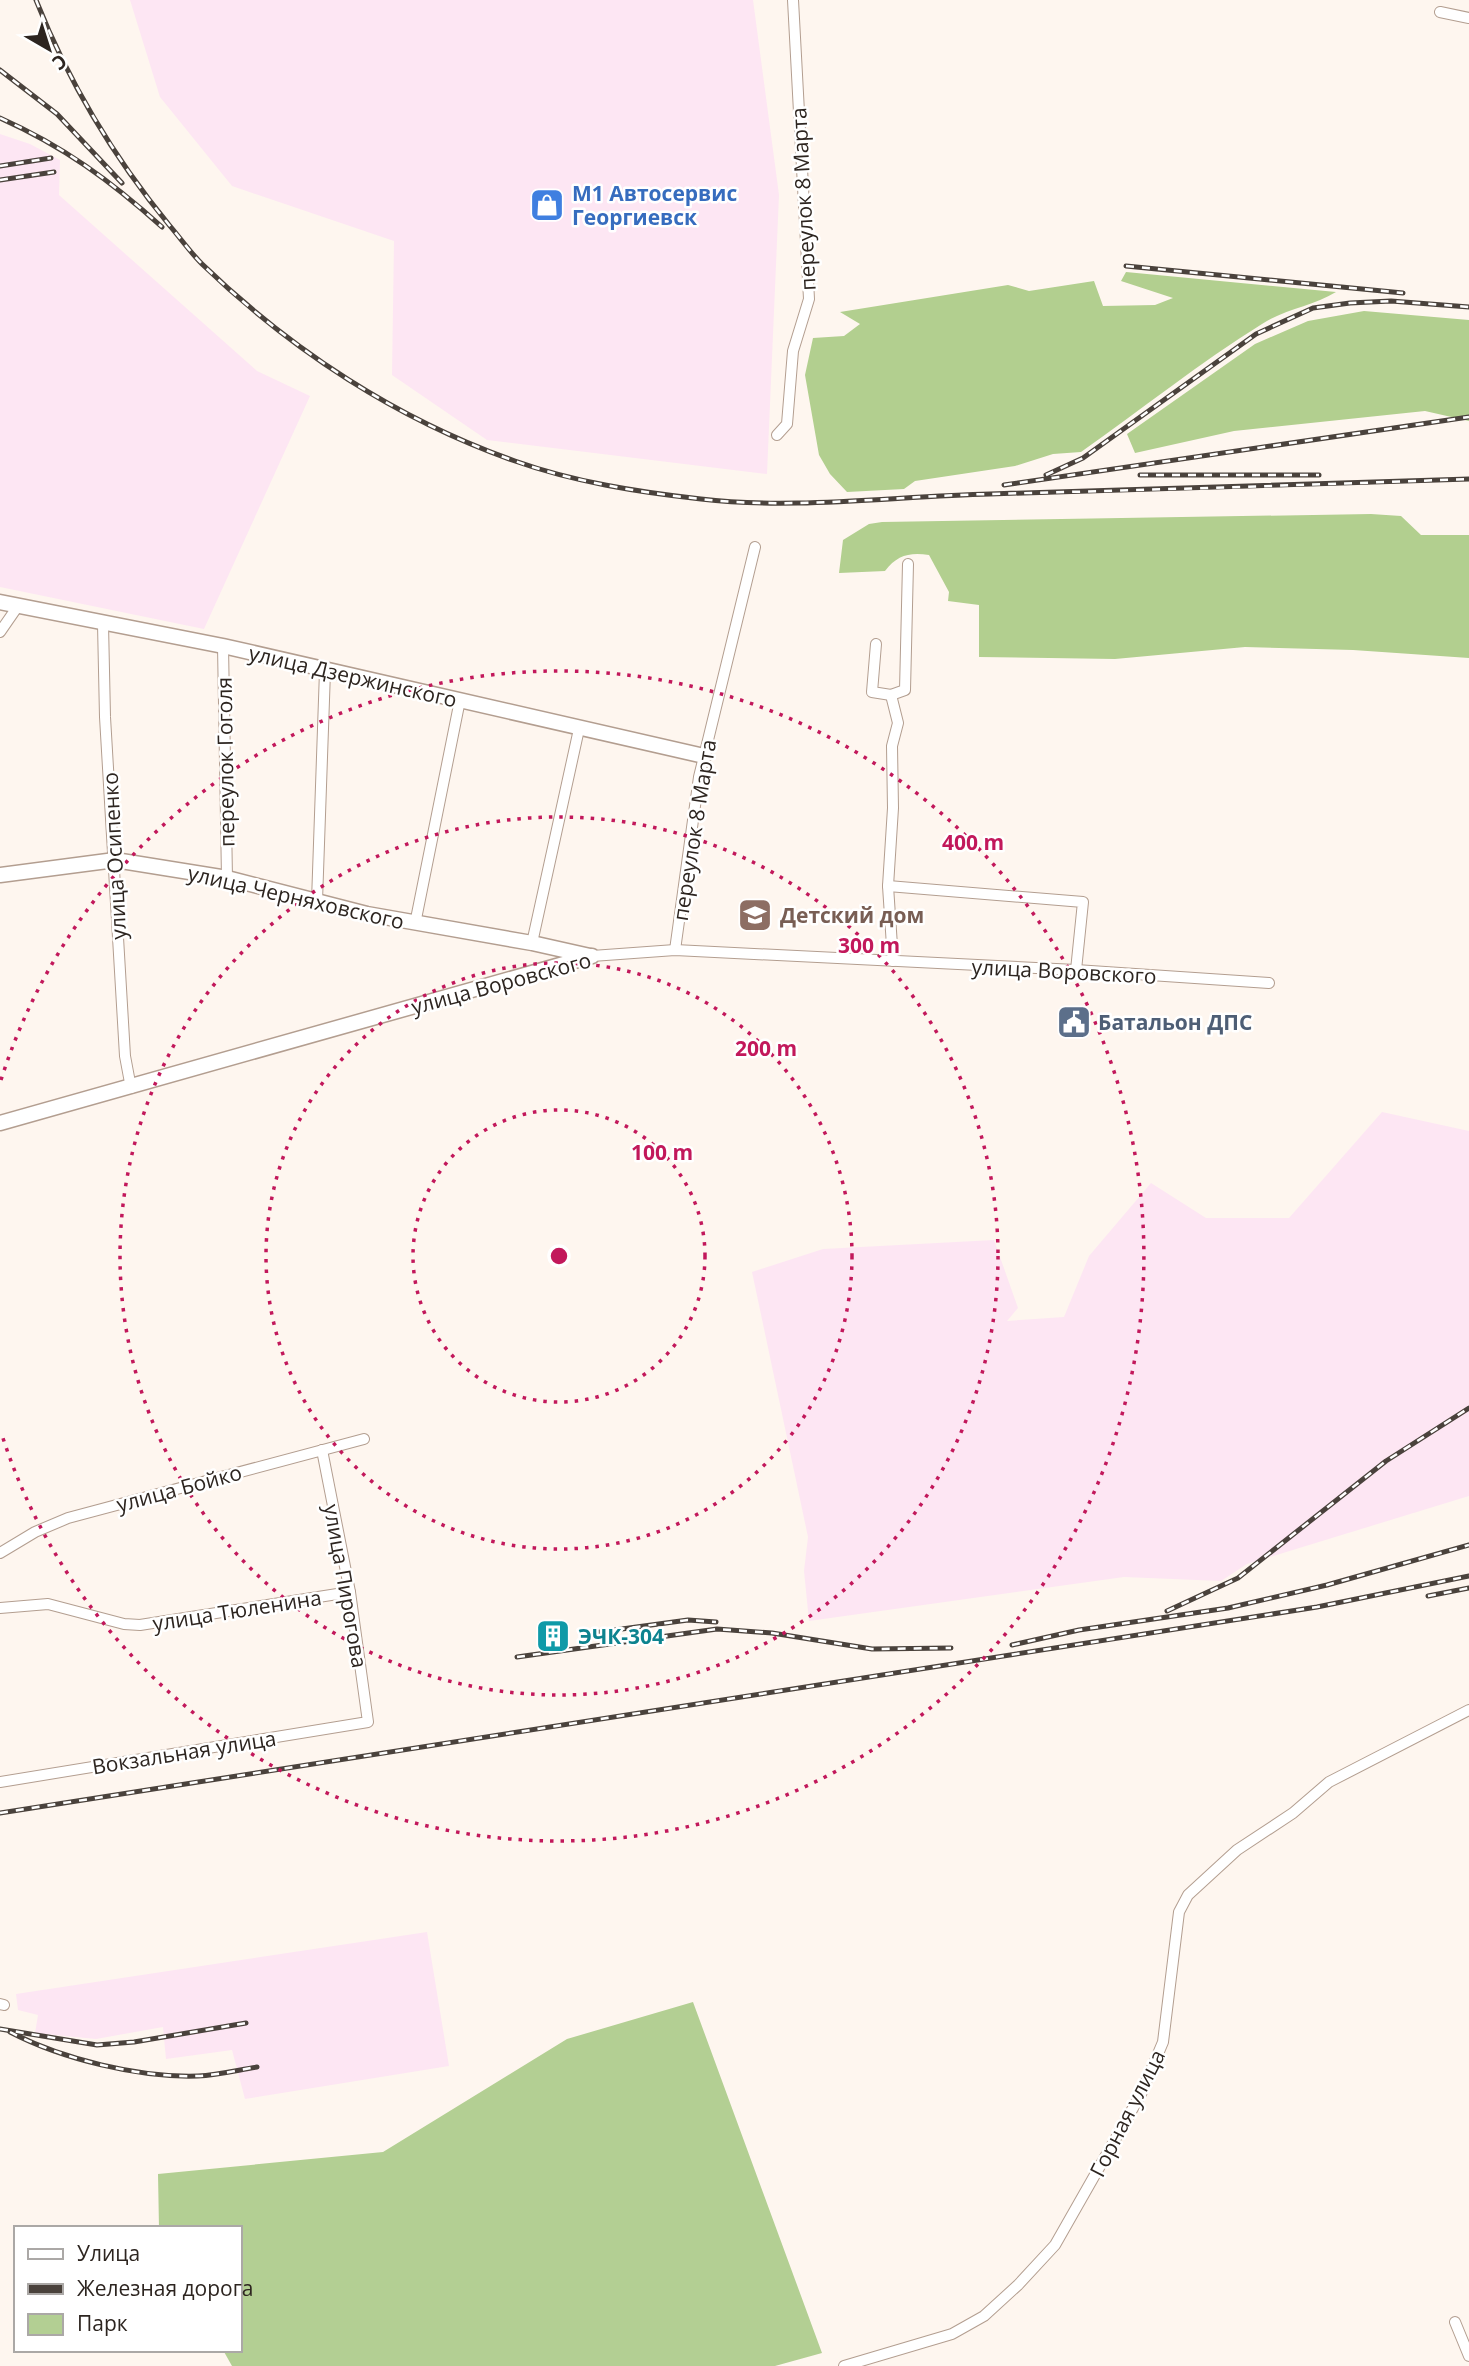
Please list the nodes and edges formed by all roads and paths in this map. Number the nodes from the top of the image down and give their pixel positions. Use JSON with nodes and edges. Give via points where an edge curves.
{"nodes":[{"id":1,"x":793,"y":0,"type":"edge"},
{"id":2,"x":1440,"y":12,"type":"dead end"},
{"id":3,"x":1469,"y":19,"type":"edge"},
{"id":4,"x":777,"y":435,"type":"dead end"},
{"id":5,"x":755,"y":547,"type":"dead end"},
{"id":6,"x":908,"y":564,"type":"dead end"},
{"id":7,"x":0,"y":602,"type":"edge"},
{"id":8,"x":18,"y":606,"type":"junction"},
{"id":9,"x":103,"y":624,"type":"junction"},
{"id":10,"x":0,"y":632,"type":"edge"},
{"id":11,"x":876,"y":643,"type":"dead end"},
{"id":12,"x":223,"y":646,"type":"junction"},
{"id":13,"x":324,"y":671,"type":"junction"},
{"id":14,"x":891,"y":695,"type":"junction"},
{"id":15,"x":460,"y":700,"type":"junction"},
{"id":16,"x":579,"y":729,"type":"junction"},
{"id":17,"x":704,"y":756,"type":"junction"},
{"id":18,"x":115,"y":860,"type":"junction"},
{"id":19,"x":0,"y":875,"type":"edge"},
{"id":20,"x":227,"y":878,"type":"junction"},
{"id":21,"x":888,"y":886,"type":"junction"},
{"id":22,"x":317,"y":901,"type":"junction"},
{"id":23,"x":415,"y":923,"type":"junction"},
{"id":24,"x":532,"y":943,"type":"junction"},
{"id":25,"x":675,"y":950,"type":"junction"},
{"id":26,"x":592,"y":956,"type":"junction"},
{"id":27,"x":893,"y":961,"type":"junction"},
{"id":28,"x":1076,"y":970,"type":"junction"},
{"id":29,"x":1269,"y":984,"type":"dead end"},
{"id":30,"x":131,"y":1088,"type":"junction"},
{"id":31,"x":0,"y":1123,"type":"edge"},
{"id":32,"x":364,"y":1438,"type":"dead end"},
{"id":33,"x":322,"y":1450,"type":"junction"},
{"id":34,"x":0,"y":1553,"type":"edge"},
{"id":35,"x":350,"y":1592,"type":"junction"},
{"id":36,"x":0,"y":1608,"type":"edge"},
{"id":37,"x":1469,"y":1710,"type":"edge"},
{"id":38,"x":368,"y":1722,"type":"joint"},
{"id":39,"x":0,"y":1782,"type":"edge"},
{"id":40,"x":1455,"y":2322,"type":"dead end"},
{"id":41,"x":1469,"y":2356,"type":"edge"},
{"id":42,"x":844,"y":2366,"type":"edge"}],
"edges":[{"from":1,"to":4,"type":"street","name":"переулок 8 Марта","via":[[809,299],[793,351],[787,424]]},
{"from":2,"to":3,"type":"street"},
{"from":5,"to":17,"type":"street","name":"переулок 8 Марта"},
{"from":6,"to":14,"type":"street","via":[[905,690]]},
{"from":7,"to":8,"type":"street","name":"улица Дзержинского"},
{"from":8,"to":9,"type":"street","name":"улица Дзержинского"},
{"from":8,"to":10,"type":"street"},
{"from":9,"to":12,"type":"street","name":"улица Дзержинского"},
{"from":9,"to":18,"type":"street","name":"улица Осипенко"},
{"from":11,"to":14,"type":"street","via":[[872,692]]},
{"from":12,"to":13,"type":"street","name":"улица Дзержинского"},
{"from":12,"to":20,"type":"street","name":"переулок Гоголя"},
{"from":13,"to":15,"type":"street","name":"улица Дзержинского"},
{"from":13,"to":22,"type":"street"},
{"from":14,"to":21,"type":"street","via":[[898,723],[892,746]]},
{"from":15,"to":16,"type":"street","name":"улица Дзержинского"},
{"from":15,"to":23,"type":"street"},
{"from":16,"to":17,"type":"street","name":"улица Дзержинского"},
{"from":16,"to":24,"type":"street"},
{"from":17,"to":25,"type":"street","name":"переулок 8 Марта"},
{"from":18,"to":19,"type":"street","name":"улица Черняховского"},
{"from":18,"to":20,"type":"street","name":"улица Черняховского"},
{"from":18,"to":30,"type":"street","name":"улица Осипенко","via":[[125,1056]]},
{"from":20,"to":22,"type":"street","name":"улица Черняховского"},
{"from":21,"to":27,"type":"street"},
{"from":21,"to":28,"type":"street","via":[[1083,902]]},
{"from":22,"to":23,"type":"street","name":"улица Черняховского"},
{"from":23,"to":24,"type":"street","name":"улица Черняховского"},
{"from":24,"to":26,"type":"street","name":"улица Черняховского"},
{"from":25,"to":26,"type":"street","name":"улица Воровского"},
{"from":25,"to":27,"type":"street","name":"улица Воровского"},
{"from":26,"to":30,"type":"street","name":"улица Воровского"},
{"from":27,"to":28,"type":"street","name":"улица Воровского"},
{"from":28,"to":29,"type":"street","name":"улица Воровского"},
{"from":30,"to":31,"type":"street","name":"улица Воровского"},
{"from":32,"to":33,"type":"street","name":"улица Бойко"},
{"from":33,"to":34,"type":"street","name":"улица Бойко","via":[[68,1518]]},
{"from":33,"to":35,"type":"street","name":"улица Пирогова"},
{"from":35,"to":36,"type":"street","name":"улица Тюленина","via":[[141,1625],[48,1605]]},
{"from":35,"to":38,"type":"street","name":"улица Пирогова"},
{"from":37,"to":42,"type":"street","name":"Горная улица","via":[[1329,1782],[1293,1813],[1237,1850],[1188,1895],[1179,1912],[1163,2042],[1140,2094],[1055,2245],[984,2316],[953,2334]]},
{"from":38,"to":39,"type":"street","name":"Вокзальная улица"},
{"from":40,"to":41,"type":"street"}]}
